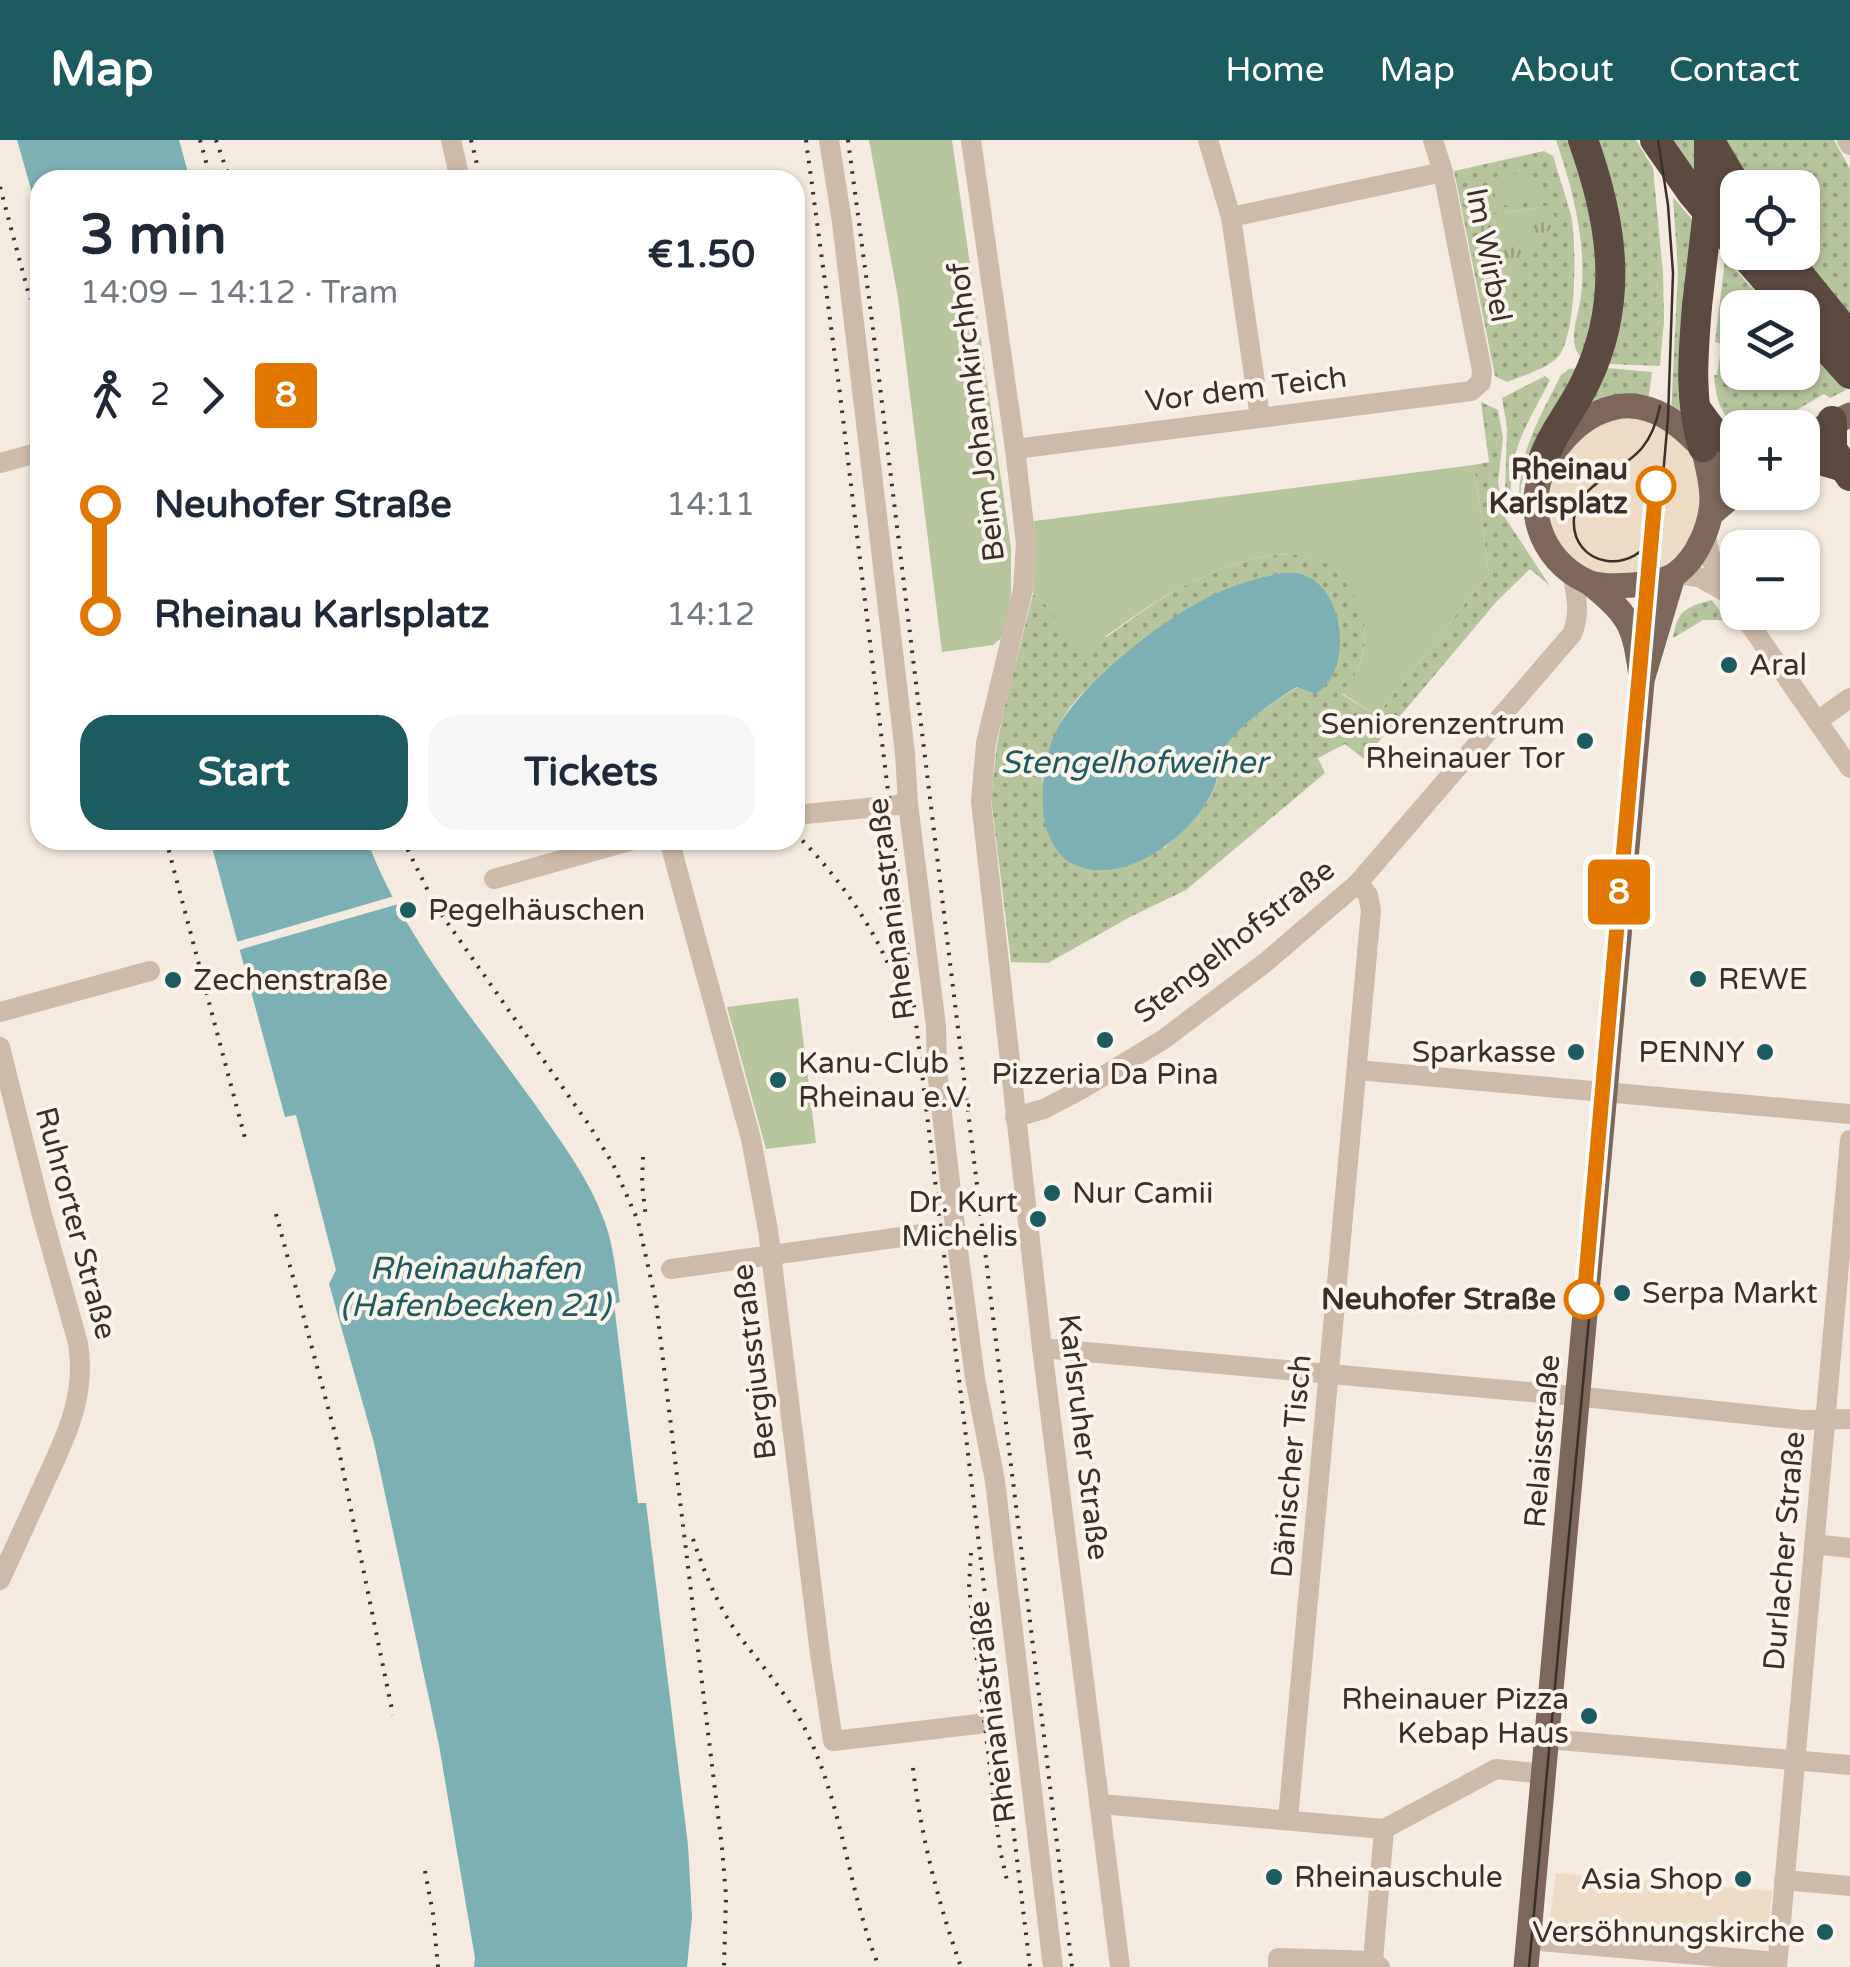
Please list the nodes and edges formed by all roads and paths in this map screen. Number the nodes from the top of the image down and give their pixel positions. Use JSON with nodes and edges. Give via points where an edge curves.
{"nodes":[{"id":1,"x":452,"y":140,"type":"edge"},
{"id":2,"x":829,"y":140,"type":"edge"},
{"id":3,"x":971,"y":140,"type":"edge"},
{"id":4,"x":1208,"y":140,"type":"edge"},
{"id":5,"x":1433,"y":140,"type":"edge"},
{"id":6,"x":1583,"y":140,"type":"edge"},
{"id":7,"x":1655,"y":140,"type":"edge"},
{"id":8,"x":1709,"y":140,"type":"edge"},
{"id":9,"x":458,"y":170,"type":"edge"},
{"id":10,"x":1727,"y":170,"type":"edge"},
{"id":11,"x":1442,"y":172,"type":"junction"},
{"id":12,"x":1231,"y":217,"type":"junction"},
{"id":13,"x":1720,"y":226,"type":"edge"},
{"id":14,"x":1757,"y":270,"type":"edge"},
{"id":15,"x":1796,"y":270,"type":"edge"},
{"id":16,"x":1774,"y":290,"type":"edge"},
{"id":17,"x":1850,"y":337,"type":"edge"},
{"id":18,"x":1820,"y":341,"type":"edge"},
{"id":19,"x":1850,"y":374,"type":"edge"},
{"id":20,"x":1481,"y":382,"type":"joint"},
{"id":21,"x":1694,"y":407,"type":"junction"},
{"id":22,"x":1260,"y":417,"type":"junction"},
{"id":23,"x":1720,"y":436,"type":"edge"},
{"id":24,"x":1703,"y":447,"type":"junction"},
{"id":25,"x":1015,"y":449,"type":"junction"},
{"id":26,"x":30,"y":455,"type":"edge"},
{"id":27,"x":1720,"y":456,"type":"edge"},
{"id":28,"x":0,"y":463,"type":"edge"},
{"id":29,"x":1540,"y":470,"type":"junction"},
{"id":30,"x":1720,"y":509,"type":"edge"},
{"id":31,"x":1674,"y":575,"type":"junction"},
{"id":32,"x":1720,"y":576,"type":"edge"},
{"id":33,"x":1582,"y":578,"type":"junction"},
{"id":34,"x":1720,"y":591,"type":"edge"},
{"id":35,"x":1754,"y":630,"type":"edge"},
{"id":36,"x":1642,"y":682,"type":"junction"},
{"id":37,"x":1850,"y":698,"type":"edge"},
{"id":38,"x":1817,"y":722,"type":"junction"},
{"id":39,"x":1850,"y":768,"type":"edge"},
{"id":40,"x":908,"y":804,"type":"junction"},
{"id":41,"x":805,"y":814,"type":"edge"},
{"id":42,"x":597,"y":850,"type":"edge"},
{"id":43,"x":672,"y":850,"type":"edge"},
{"id":44,"x":494,"y":879,"type":"dead end"},
{"id":45,"x":1358,"y":882,"type":"junction"},
{"id":46,"x":994,"y":914,"type":"joint"},
{"id":47,"x":150,"y":971,"type":"dead end"},
{"id":48,"x":0,"y":1012,"type":"edge"},
{"id":49,"x":0,"y":1047,"type":"edge"},
{"id":50,"x":1357,"y":1070,"type":"junction"},
{"id":51,"x":1605,"y":1094,"type":"junction"},
{"id":52,"x":1850,"y":1114,"type":"edge"},
{"id":53,"x":1015,"y":1117,"type":"junction"},
{"id":54,"x":1850,"y":1140,"type":"edge"},
{"id":55,"x":923,"y":1234,"type":"dead end"},
{"id":56,"x":772,"y":1256,"type":"junction"},
{"id":57,"x":671,"y":1268,"type":"dead end"},
{"id":58,"x":1042,"y":1348,"type":"junction"},
{"id":59,"x":1329,"y":1375,"type":"junction"},
{"id":60,"x":1578,"y":1397,"type":"junction"},
{"id":61,"x":1850,"y":1418,"type":"edge"},
{"id":62,"x":1826,"y":1419,"type":"junction"},
{"id":63,"x":1814,"y":1544,"type":"junction"},
{"id":64,"x":1850,"y":1548,"type":"edge"},
{"id":65,"x":0,"y":1580,"type":"edge"},
{"id":66,"x":978,"y":1724,"type":"dead end"},
{"id":67,"x":1547,"y":1739,"type":"junction"},
{"id":68,"x":1795,"y":1760,"type":"junction"},
{"id":69,"x":1850,"y":1765,"type":"edge"},
{"id":70,"x":1544,"y":1774,"type":"junction"},
{"id":71,"x":1101,"y":1804,"type":"junction"},
{"id":72,"x":1288,"y":1819,"type":"junction"},
{"id":73,"x":1384,"y":1829,"type":"junction"},
{"id":74,"x":1784,"y":1880,"type":"junction"},
{"id":75,"x":1850,"y":1886,"type":"edge"},
{"id":76,"x":1529,"y":1940,"type":"junction"},
{"id":77,"x":1278,"y":1962,"type":"edge"},
{"id":78,"x":1376,"y":1964,"type":"edge"},
{"id":79,"x":1777,"y":1964,"type":"edge"},
{"id":80,"x":1053,"y":1967,"type":"edge"},
{"id":81,"x":1120,"y":1967,"type":"edge"},
{"id":82,"x":1526,"y":1967,"type":"edge"}],
"edges":[{"from":1,"to":9,"type":"street"},
{"from":2,"to":40,"type":"street","name":"Rhenaniastraße"},
{"from":3,"to":25,"type":"street","name":"Beim Johannkirchhof"},
{"from":4,"to":12,"type":"street"},
{"from":5,"to":11,"type":"street","name":"Im Wirbel"},
{"from":6,"to":29,"type":"highway","via":[[1610,238],[1609,305],[1594,364]]},
{"from":7,"to":13,"type":"highway"},
{"from":8,"to":10,"type":"highway"},
{"from":8,"to":21,"type":"highway","bridge":true},
{"from":11,"to":12,"type":"street"},
{"from":11,"to":20,"type":"street","name":"Im Wirbel"},
{"from":12,"to":22,"type":"street"},
{"from":14,"to":16,"type":"highway"},
{"from":15,"to":17,"type":"highway"},
{"from":18,"to":19,"type":"highway"},
{"from":20,"to":22,"type":"street","name":"Vor dem Teich","via":[[1471,391]]},
{"from":21,"to":23,"type":"highway"},
{"from":21,"to":24,"type":"highway"},
{"from":22,"to":25,"type":"street","name":"Vor dem Teich"},
{"from":24,"to":27,"type":"main road"},
{"from":24,"to":29,"type":"main road","via":[[1659,413],[1618,406],[1584,420]]},
{"from":24,"to":30,"type":"main road"},
{"from":25,"to":46,"type":"street","name":"Beim Johannkirchhof","via":[[1026,569],[986,744],[981,801]]},
{"from":26,"to":28,"type":"street"},
{"from":29,"to":33,"type":"main road","via":[[1536,521],[1543,542]]},
{"from":30,"to":31,"type":"main road"},
{"from":30,"to":32,"type":"street","via":[[1711,560]]},
{"from":31,"to":33,"type":"main road","via":[[1626,586]]},
{"from":31,"to":34,"type":"street","via":[[1707,580]]},
{"from":31,"to":36,"type":"main road","name":"Relaisstraße"},
{"from":33,"to":36,"type":"main road","name":"Relaisstraße","via":[[1631,625]]},
{"from":33,"to":45,"type":"street","name":"Stengelhofstraße","via":[[1572,634]]},
{"from":35,"to":38,"type":"street"},
{"from":36,"to":51,"type":"main road","name":"Relaisstraße"},
{"from":37,"to":38,"type":"street"},
{"from":38,"to":39,"type":"street"},
{"from":40,"to":41,"type":"street"},
{"from":40,"to":80,"type":"street","name":"Rhenaniastraße","via":[[956,1235],[994,1481]]},
{"from":42,"to":44,"type":"street"},
{"from":43,"to":56,"type":"street","name":"Bergiusstraße","via":[[751,1139]]},
{"from":45,"to":50,"type":"street","name":"Dänischer Tisch","via":[[1371,910]]},
{"from":45,"to":53,"type":"street","name":"Stengelhofstraße","via":[[1164,1038],[1082,1089]]},
{"from":46,"to":53,"type":"street","name":"Karlsruher Straße"},
{"from":47,"to":48,"type":"street"},
{"from":49,"to":65,"type":"street","name":"Ruhrorter Straße","via":[[82,1364],[66,1437]]},
{"from":50,"to":51,"type":"street"},
{"from":50,"to":59,"type":"street","name":"Dänischer Tisch"},
{"from":51,"to":52,"type":"street"},
{"from":51,"to":60,"type":"main road","name":"Relaisstraße"},
{"from":53,"to":58,"type":"street","name":"Karlsruher Straße"},
{"from":54,"to":62,"type":"street","name":"Durlacher Straße"},
{"from":55,"to":56,"type":"street"},
{"from":56,"to":57,"type":"street"},
{"from":56,"to":66,"type":"street","name":"Bergiusstraße","via":[[832,1741]]},
{"from":58,"to":59,"type":"street"},
{"from":58,"to":71,"type":"street","name":"Karlsruher Straße"},
{"from":59,"to":60,"type":"street"},
{"from":59,"to":72,"type":"street","name":"Dänischer Tisch"},
{"from":60,"to":62,"type":"street"},
{"from":60,"to":67,"type":"main road","name":"Relaisstraße"},
{"from":61,"to":62,"type":"street"},
{"from":62,"to":63,"type":"street","name":"Durlacher Straße"},
{"from":63,"to":64,"type":"street"},
{"from":63,"to":68,"type":"street","name":"Durlacher Straße"},
{"from":67,"to":68,"type":"street"},
{"from":67,"to":70,"type":"main road","name":"Relaisstraße"},
{"from":68,"to":69,"type":"street"},
{"from":68,"to":74,"type":"street","name":"Durlacher Straße"},
{"from":70,"to":73,"type":"street","via":[[1496,1769]]},
{"from":70,"to":76,"type":"main road","name":"Relaisstraße","via":[[1544,1881]]},
{"from":71,"to":72,"type":"street"},
{"from":71,"to":81,"type":"street","name":"Karlsruher Straße"},
{"from":72,"to":73,"type":"street"},
{"from":73,"to":78,"type":"street"},
{"from":74,"to":75,"type":"street"},
{"from":74,"to":79,"type":"street","name":"Durlacher Straße"},
{"from":76,"to":79,"type":"street"},
{"from":76,"to":82,"type":"main road","name":"Relaisstraße"},
{"from":77,"to":78,"type":"street"}]}
